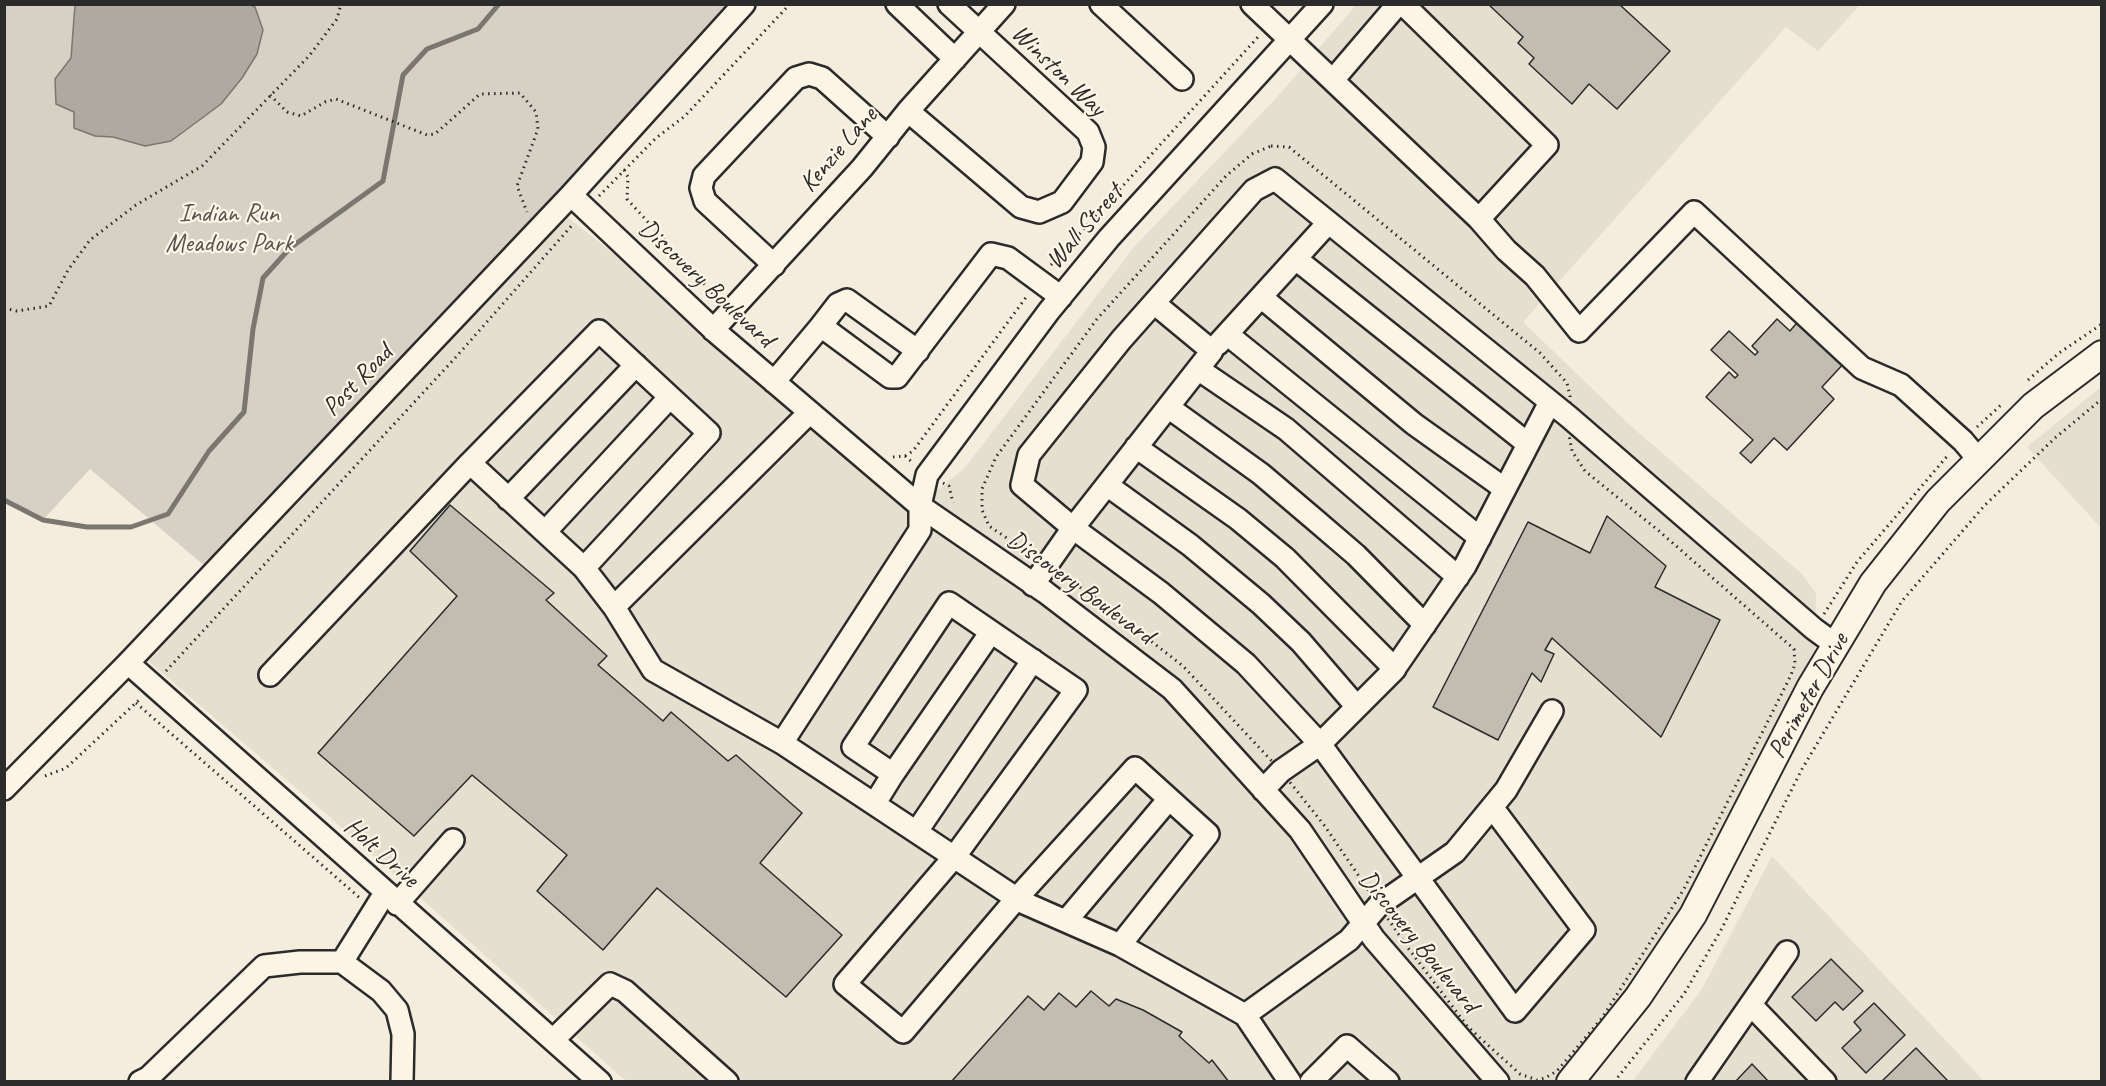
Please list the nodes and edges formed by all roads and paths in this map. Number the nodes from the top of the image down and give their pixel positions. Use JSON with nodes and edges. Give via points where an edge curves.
{"nodes":[{"id":1,"x":341,"y":4,"type":"edge"},
{"id":2,"x":744,"y":4,"type":"edge"},
{"id":3,"x":790,"y":4,"type":"edge"},
{"id":4,"x":897,"y":4,"type":"edge"},
{"id":5,"x":949,"y":4,"type":"edge"},
{"id":6,"x":1004,"y":4,"type":"edge"},
{"id":7,"x":1101,"y":4,"type":"edge"},
{"id":8,"x":1322,"y":4,"type":"edge"},
{"id":9,"x":1398,"y":4,"type":"edge"},
{"id":10,"x":1403,"y":4,"type":"edge"},
{"id":11,"x":1261,"y":7,"type":"edge"},
{"id":12,"x":979,"y":33,"type":"junction"},
{"id":13,"x":1290,"y":40,"type":"junction"},
{"id":14,"x":955,"y":59,"type":"junction"},
{"id":15,"x":1182,"y":79,"type":"dead end"},
{"id":16,"x":1333,"y":80,"type":"junction"},
{"id":17,"x":270,"y":95,"type":"junction"},
{"id":18,"x":908,"y":111,"type":"junction"},
{"id":19,"x":888,"y":138,"type":"junction"},
{"id":20,"x":579,"y":203,"type":"junction"},
{"id":21,"x":1479,"y":219,"type":"junction"},
{"id":22,"x":1328,"y":223,"type":"junction"},
{"id":23,"x":542,"y":226,"type":"junction"},
{"id":24,"x":556,"y":242,"type":"junction"},
{"id":25,"x":1296,"y":259,"type":"junction"},
{"id":26,"x":774,"y":265,"type":"junction"},
{"id":27,"x":1060,"y":297,"type":"junction"},
{"id":28,"x":1261,"y":297,"type":"junction"},
{"id":29,"x":1154,"y":303,"type":"junction"},
{"id":30,"x":4,"y":308,"type":"edge"},
{"id":31,"x":821,"y":326,"type":"junction"},
{"id":32,"x":713,"y":330,"type":"junction"},
{"id":33,"x":1227,"y":334,"type":"junction"},
{"id":34,"x":918,"y":351,"type":"junction"},
{"id":35,"x":1212,"y":351,"type":"junction"},
{"id":36,"x":2102,"y":354,"type":"edge"},
{"id":37,"x":636,"y":365,"type":"junction"},
{"id":38,"x":1198,"y":369,"type":"junction"},
{"id":39,"x":774,"y":382,"type":"junction"},
{"id":40,"x":670,"y":397,"type":"junction"},
{"id":41,"x":2102,"y":399,"type":"edge"},
{"id":42,"x":1550,"y":402,"type":"junction"},
{"id":43,"x":1168,"y":407,"type":"junction"},
{"id":44,"x":809,"y":413,"type":"junction"},
{"id":45,"x":1528,"y":444,"type":"junction"},
{"id":46,"x":1136,"y":447,"type":"junction"},
{"id":47,"x":1979,"y":460,"type":"junction"},
{"id":48,"x":470,"y":463,"type":"junction"},
{"id":49,"x":1107,"y":485,"type":"junction"},
{"id":50,"x":1505,"y":489,"type":"junction"},
{"id":51,"x":508,"y":499,"type":"junction"},
{"id":52,"x":920,"y":506,"type":"junction"},
{"id":53,"x":1073,"y":528,"type":"junction"},
{"id":54,"x":545,"y":532,"type":"junction"},
{"id":55,"x":1480,"y":538,"type":"junction"},
{"id":56,"x":584,"y":568,"type":"junction"},
{"id":57,"x":1458,"y":577,"type":"junction"},
{"id":58,"x":1033,"y":585,"type":"junction"},
{"id":59,"x":614,"y":607,"type":"junction"},
{"id":60,"x":1425,"y":625,"type":"junction"},
{"id":61,"x":991,"y":632,"type":"junction"},
{"id":62,"x":1836,"y":645,"type":"junction"},
{"id":63,"x":1033,"y":660,"type":"junction"},
{"id":64,"x":128,"y":663,"type":"junction"},
{"id":65,"x":1395,"y":669,"type":"junction"},
{"id":66,"x":270,"y":675,"type":"dead end"},
{"id":67,"x":152,"y":686,"type":"junction"},
{"id":68,"x":136,"y":703,"type":"junction"},
{"id":69,"x":1357,"y":707,"type":"junction"},
{"id":70,"x":1552,"y":711,"type":"dead end"},
{"id":71,"x":782,"y":743,"type":"junction"},
{"id":72,"x":1320,"y":744,"type":"junction"},
{"id":73,"x":893,"y":774,"type":"junction"},
{"id":74,"x":39,"y":778,"type":"dead end"},
{"id":75,"x":4,"y":789,"type":"edge"},
{"id":76,"x":1263,"y":790,"type":"junction"},
{"id":77,"x":1169,"y":799,"type":"junction"},
{"id":78,"x":875,"y":803,"type":"junction"},
{"id":79,"x":1492,"y":807,"type":"junction"},
{"id":80,"x":917,"y":831,"type":"junction"},
{"id":81,"x":453,"y":840,"type":"dead end"},
{"id":82,"x":955,"y":856,"type":"junction"},
{"id":83,"x":1417,"y":879,"type":"junction"},
{"id":84,"x":1017,"y":898,"type":"junction"},
{"id":85,"x":385,"y":902,"type":"junction"},
{"id":86,"x":1066,"y":921,"type":"junction"},
{"id":87,"x":1362,"y":923,"type":"junction"},
{"id":88,"x":1120,"y":945,"type":"junction"},
{"id":89,"x":1787,"y":952,"type":"dead end"},
{"id":90,"x":342,"y":962,"type":"junction"},
{"id":91,"x":1750,"y":1005,"type":"junction"},
{"id":92,"x":1245,"y":1015,"type":"junction"},
{"id":93,"x":553,"y":1041,"type":"junction"},
{"id":94,"x":145,"y":1080,"type":"edge"},
{"id":95,"x":1554,"y":1080,"type":"edge"},
{"id":96,"x":402,"y":1082,"type":"edge"},
{"id":97,"x":600,"y":1082,"type":"edge"},
{"id":98,"x":727,"y":1082,"type":"edge"},
{"id":99,"x":1290,"y":1082,"type":"edge"},
{"id":100,"x":1311,"y":1082,"type":"edge"},
{"id":101,"x":1388,"y":1082,"type":"edge"},
{"id":102,"x":1498,"y":1082,"type":"edge"},
{"id":103,"x":1614,"y":1082,"type":"edge"},
{"id":104,"x":1697,"y":1082,"type":"edge"},
{"id":105,"x":1825,"y":1082,"type":"edge"}],
"edges":[{"from":1,"to":17,"type":"path","via":[[337,19],[309,56]]},
{"from":2,"to":20,"type":"street","name":"Post Road"},
{"from":3,"to":20,"type":"path","via":[[685,117]]},
{"from":4,"to":14,"type":"street"},
{"from":5,"to":12,"type":"street","name":"Winston Way"},
{"from":6,"to":12,"type":"street","name":"Kenzie Lane"},
{"from":7,"to":15,"type":"street"},
{"from":8,"to":13,"type":"street","name":"Wall Street"},
{"from":9,"to":16,"type":"street"},
{"from":10,"to":21,"type":"street","via":[[1547,145]]},
{"from":11,"to":13,"type":"street"},
{"from":12,"to":14,"type":"street","name":"Kenzie Lane"},
{"from":12,"to":18,"type":"street","name":"Winston Way","via":[[1088,132],[1094,147],[1092,162],[1062,202],[1039,212],[1021,207]]},
{"from":13,"to":16,"type":"street"},
{"from":13,"to":27,"type":"street","name":"Wall Street"},
{"from":14,"to":18,"type":"street","name":"Kenzie Lane"},
{"from":16,"to":21,"type":"street"},
{"from":17,"to":23,"type":"path","via":[[286,112],[301,116],[336,99],[427,135],[435,134],[480,94],[520,93],[536,112],[538,129],[517,186],[524,207]]},
{"from":17,"to":30,"type":"path","via":[[202,166],[136,205],[90,240],[49,306],[17,311]]},
{"from":18,"to":19,"type":"street","name":"Kenzie Lane"},
{"from":19,"to":26,"type":"street","name":"Kenzie Lane"},
{"from":19,"to":26,"type":"street","via":[[822,78],[809,74],[796,78],[704,176],[701,189],[705,201]]},
{"from":20,"to":23,"type":"street","name":"Post Road"},
{"from":20,"to":24,"type":"path"},
{"from":20,"to":32,"type":"street","name":"Discovery Boulevard"},
{"from":21,"to":47,"type":"street","via":[[1535,276],[1579,331],[1694,212],[1863,368],[1901,385]]},
{"from":22,"to":25,"type":"street"},
{"from":22,"to":29,"type":"street","via":[[1275,179],[1254,190]]},
{"from":22,"to":42,"type":"street"},
{"from":23,"to":24,"type":"path"},
{"from":23,"to":64,"type":"street","name":"Post Road"},
{"from":24,"to":67,"type":"path","via":[[456,357]]},
{"from":25,"to":28,"type":"street"},
{"from":25,"to":45,"type":"street"},
{"from":26,"to":32,"type":"street","name":"Kenzie Lane"},
{"from":27,"to":34,"type":"street","via":[[1008,258],[991,254]]},
{"from":27,"to":52,"type":"street","name":"Wall Street","via":[[927,475]]},
{"from":28,"to":33,"type":"street"},
{"from":28,"to":50,"type":"street","via":[[1414,424]]},
{"from":29,"to":35,"type":"street"},
{"from":29,"to":53,"type":"street","via":[[1029,455],[1022,485]]},
{"from":31,"to":34,"type":"street","via":[[838,304],[847,300]]},
{"from":31,"to":34,"type":"street","via":[[890,377],[897,377]]},
{"from":31,"to":39,"type":"street"},
{"from":32,"to":39,"type":"street","name":"Discovery Boulevard"},
{"from":33,"to":35,"type":"street"},
{"from":33,"to":55,"type":"street"},
{"from":35,"to":38,"type":"street"},
{"from":36,"to":47,"type":"main road","name":"Perimeter Drive","via":[[2033,406]]},
{"from":37,"to":40,"type":"street"},
{"from":37,"to":48,"type":"street","via":[[599,331]]},
{"from":37,"to":51,"type":"street"},
{"from":38,"to":43,"type":"street"},
{"from":38,"to":57,"type":"street","via":[[1286,429]]},
{"from":39,"to":44,"type":"street","name":"Discovery Boulevard"},
{"from":40,"to":54,"type":"street"},
{"from":40,"to":56,"type":"street","via":[[709,433]]},
{"from":41,"to":103,"type":"path","via":[[1985,505],[1902,602],[1802,769],[1721,930],[1684,994]]},
{"from":42,"to":45,"type":"street"},
{"from":42,"to":62,"type":"street"},
{"from":43,"to":46,"type":"street"},
{"from":43,"to":60,"type":"street","via":[[1261,474],[1356,555]]},
{"from":44,"to":52,"type":"street","name":"Discovery Boulevard"},
{"from":44,"to":59,"type":"street"},
{"from":45,"to":50,"type":"street"},
{"from":46,"to":49,"type":"street"},
{"from":46,"to":65,"type":"street","via":[[1238,519],[1285,558]]},
{"from":47,"to":62,"type":"main road","name":"Perimeter Drive","via":[[1938,501],[1881,574]]},
{"from":48,"to":51,"type":"street"},
{"from":48,"to":66,"type":"street"},
{"from":49,"to":53,"type":"street"},
{"from":49,"to":69,"type":"street","via":[[1262,604]]},
{"from":50,"to":55,"type":"street"},
{"from":51,"to":54,"type":"street"},
{"from":52,"to":58,"type":"street","name":"Discovery Boulevard"},
{"from":52,"to":71,"type":"street","name":"Wall Street","via":[[920,530]]},
{"from":53,"to":58,"type":"street"},
{"from":53,"to":72,"type":"street","via":[[1161,593],[1246,664]]},
{"from":54,"to":56,"type":"street"},
{"from":55,"to":57,"type":"street"},
{"from":56,"to":59,"type":"street"},
{"from":57,"to":60,"type":"street"},
{"from":58,"to":76,"type":"street","name":"Discovery Boulevard","via":[[1172,689]]},
{"from":59,"to":71,"type":"street","via":[[653,670]]},
{"from":60,"to":65,"type":"street"},
{"from":61,"to":63,"type":"street"},
{"from":61,"to":73,"type":"street"},
{"from":61,"to":73,"type":"street","via":[[949,603],[853,747]]},
{"from":62,"to":95,"type":"main road","name":"Perimeter Drive","via":[[1694,915],[1638,997]]},
{"from":63,"to":80,"type":"street"},
{"from":63,"to":82,"type":"street","via":[[1076,690]]},
{"from":64,"to":67,"type":"street","name":"Holt Drive"},
{"from":64,"to":75,"type":"street","name":"Post Road"},
{"from":65,"to":69,"type":"street"},
{"from":67,"to":68,"type":"path"},
{"from":67,"to":85,"type":"street","name":"Holt Drive"},
{"from":68,"to":74,"type":"path","via":[[66,768]]},
{"from":68,"to":85,"type":"path"},
{"from":69,"to":72,"type":"street"},
{"from":70,"to":79,"type":"street"},
{"from":71,"to":78,"type":"street"},
{"from":72,"to":76,"type":"street","via":[[1281,771]]},
{"from":72,"to":83,"type":"street"},
{"from":73,"to":78,"type":"street"},
{"from":76,"to":87,"type":"street","name":"Discovery Boulevard","via":[[1300,830]]},
{"from":77,"to":84,"type":"street","via":[[1135,768]]},
{"from":77,"to":86,"type":"street"},
{"from":77,"to":88,"type":"street","via":[[1208,834]]},
{"from":78,"to":80,"type":"street"},
{"from":79,"to":83,"type":"street","via":[[1455,852]]},
{"from":79,"to":83,"type":"street","via":[[1584,930],[1515,1011]]},
{"from":80,"to":82,"type":"street"},
{"from":81,"to":85,"type":"street"},
{"from":82,"to":84,"type":"street"},
{"from":82,"to":84,"type":"street","via":[[845,984],[903,1032]]},
{"from":83,"to":87,"type":"street","via":[[1379,905]]},
{"from":84,"to":86,"type":"street"},
{"from":85,"to":90,"type":"street"},
{"from":85,"to":93,"type":"street","name":"Holt Drive"},
{"from":86,"to":88,"type":"street"},
{"from":87,"to":92,"type":"street","via":[[1349,940]]},
{"from":87,"to":102,"type":"street","name":"Discovery Boulevard"},
{"from":88,"to":92,"type":"street"},
{"from":89,"to":91,"type":"street"},
{"from":90,"to":94,"type":"street","via":[[264,966]]},
{"from":90,"to":96,"type":"street","via":[[381,991],[397,1010],[403,1034]]},
{"from":91,"to":104,"type":"street"},
{"from":91,"to":105,"type":"street"},
{"from":92,"to":99,"type":"street"},
{"from":93,"to":97,"type":"street","name":"Holt Drive"},
{"from":93,"to":98,"type":"street","via":[[610,984],[625,991]]},
{"from":100,"to":101,"type":"street","via":[[1347,1046]]}]}
